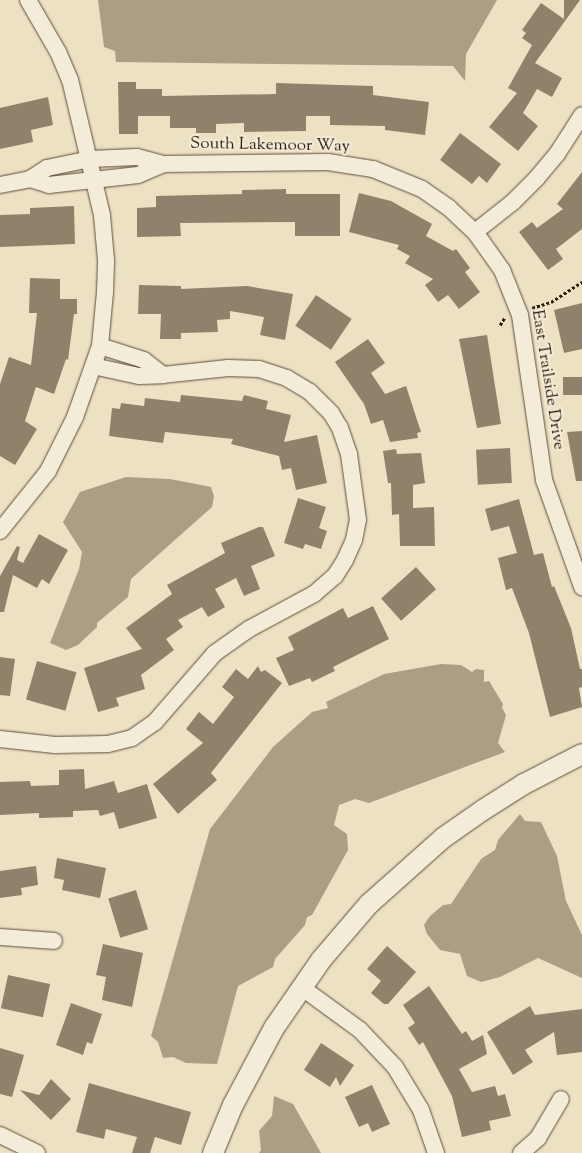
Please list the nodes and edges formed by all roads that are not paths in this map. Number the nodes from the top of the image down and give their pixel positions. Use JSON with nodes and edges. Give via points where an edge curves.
{"nodes":[{"id":1,"x":28,"y":0,"type":"edge"},
{"id":2,"x":582,"y":115,"type":"edge"},
{"id":3,"x":90,"y":159,"type":"junction"},
{"id":4,"x":164,"y":164,"type":"junction"},
{"id":5,"x":30,"y":179,"type":"junction"},
{"id":6,"x":94,"y":180,"type":"junction"},
{"id":7,"x":0,"y":185,"type":"edge"},
{"id":8,"x":418,"y":188,"type":"joint"},
{"id":9,"x":475,"y":232,"type":"junction"},
{"id":10,"x":100,"y":346,"type":"junction"},
{"id":11,"x":93,"y":366,"type":"junction"},
{"id":12,"x":163,"y":375,"type":"junction"},
{"id":13,"x":0,"y":532,"type":"edge"},
{"id":14,"x":582,"y":587,"type":"edge"},
{"id":15,"x":0,"y":739,"type":"edge"},
{"id":16,"x":582,"y":754,"type":"edge"},
{"id":17,"x":0,"y":937,"type":"edge"},
{"id":18,"x":54,"y":941,"type":"dead end"},
{"id":19,"x":301,"y":987,"type":"junction"},
{"id":20,"x":561,"y":1099,"type":"dead end"},
{"id":21,"x":0,"y":1135,"type":"edge"},
{"id":22,"x":38,"y":1153,"type":"edge"},
{"id":23,"x":213,"y":1153,"type":"edge"},
{"id":24,"x":436,"y":1153,"type":"edge"},
{"id":25,"x":520,"y":1153,"type":"edge"}],
"edges":[{"from":1,"to":3,"type":"street","via":[[58,52],[70,80]]},
{"from":2,"to":9,"type":"street","via":[[558,154],[536,179],[513,202]]},
{"from":3,"to":4,"type":"street","name":"South Lakemoor Way","via":[[137,157]]},
{"from":3,"to":5,"type":"street","name":"South Lakemoor Way","via":[[47,168]]},
{"from":3,"to":6,"type":"street"},
{"from":4,"to":6,"type":"street","name":"South Lakemoor Way","via":[[138,175]]},
{"from":4,"to":8,"type":"street","name":"South Lakemoor Way","via":[[328,162],[372,169]]},
{"from":5,"to":6,"type":"street","name":"South Lakemoor Way","via":[[50,185]]},
{"from":5,"to":7,"type":"street","name":"South Lakemoor Way"},
{"from":6,"to":10,"type":"street","via":[[102,215],[106,260]]},
{"from":8,"to":9,"type":"street","name":"East Trailside Drive","via":[[449,208]]},
{"from":9,"to":14,"type":"street","name":"East Trailside Drive","via":[[502,270],[520,315],[544,480]]},
{"from":10,"to":11,"type":"street"},
{"from":10,"to":12,"type":"street","via":[[144,360]]},
{"from":11,"to":12,"type":"street","via":[[139,376]]},
{"from":11,"to":13,"type":"street","via":[[76,417],[58,453],[29,498]]},
{"from":12,"to":15,"type":"street","via":[[228,368],[259,369],[287,378],[310,392],[331,413],[340,428],[349,454],[358,520],[354,540],[335,576],[314,594],[249,629],[215,653],[155,722],[132,738],[108,744],[62,745]]},
{"from":16,"to":19,"type":"street","via":[[524,784],[443,838],[369,904]]},
{"from":17,"to":18,"type":"street"},
{"from":19,"to":23,"type":"street","via":[[249,1071]]},
{"from":19,"to":24,"type":"street","via":[[352,1023],[384,1054],[416,1100]]},
{"from":20,"to":25,"type":"street","via":[[538,1138]]},
{"from":21,"to":22,"type":"street"}]}
